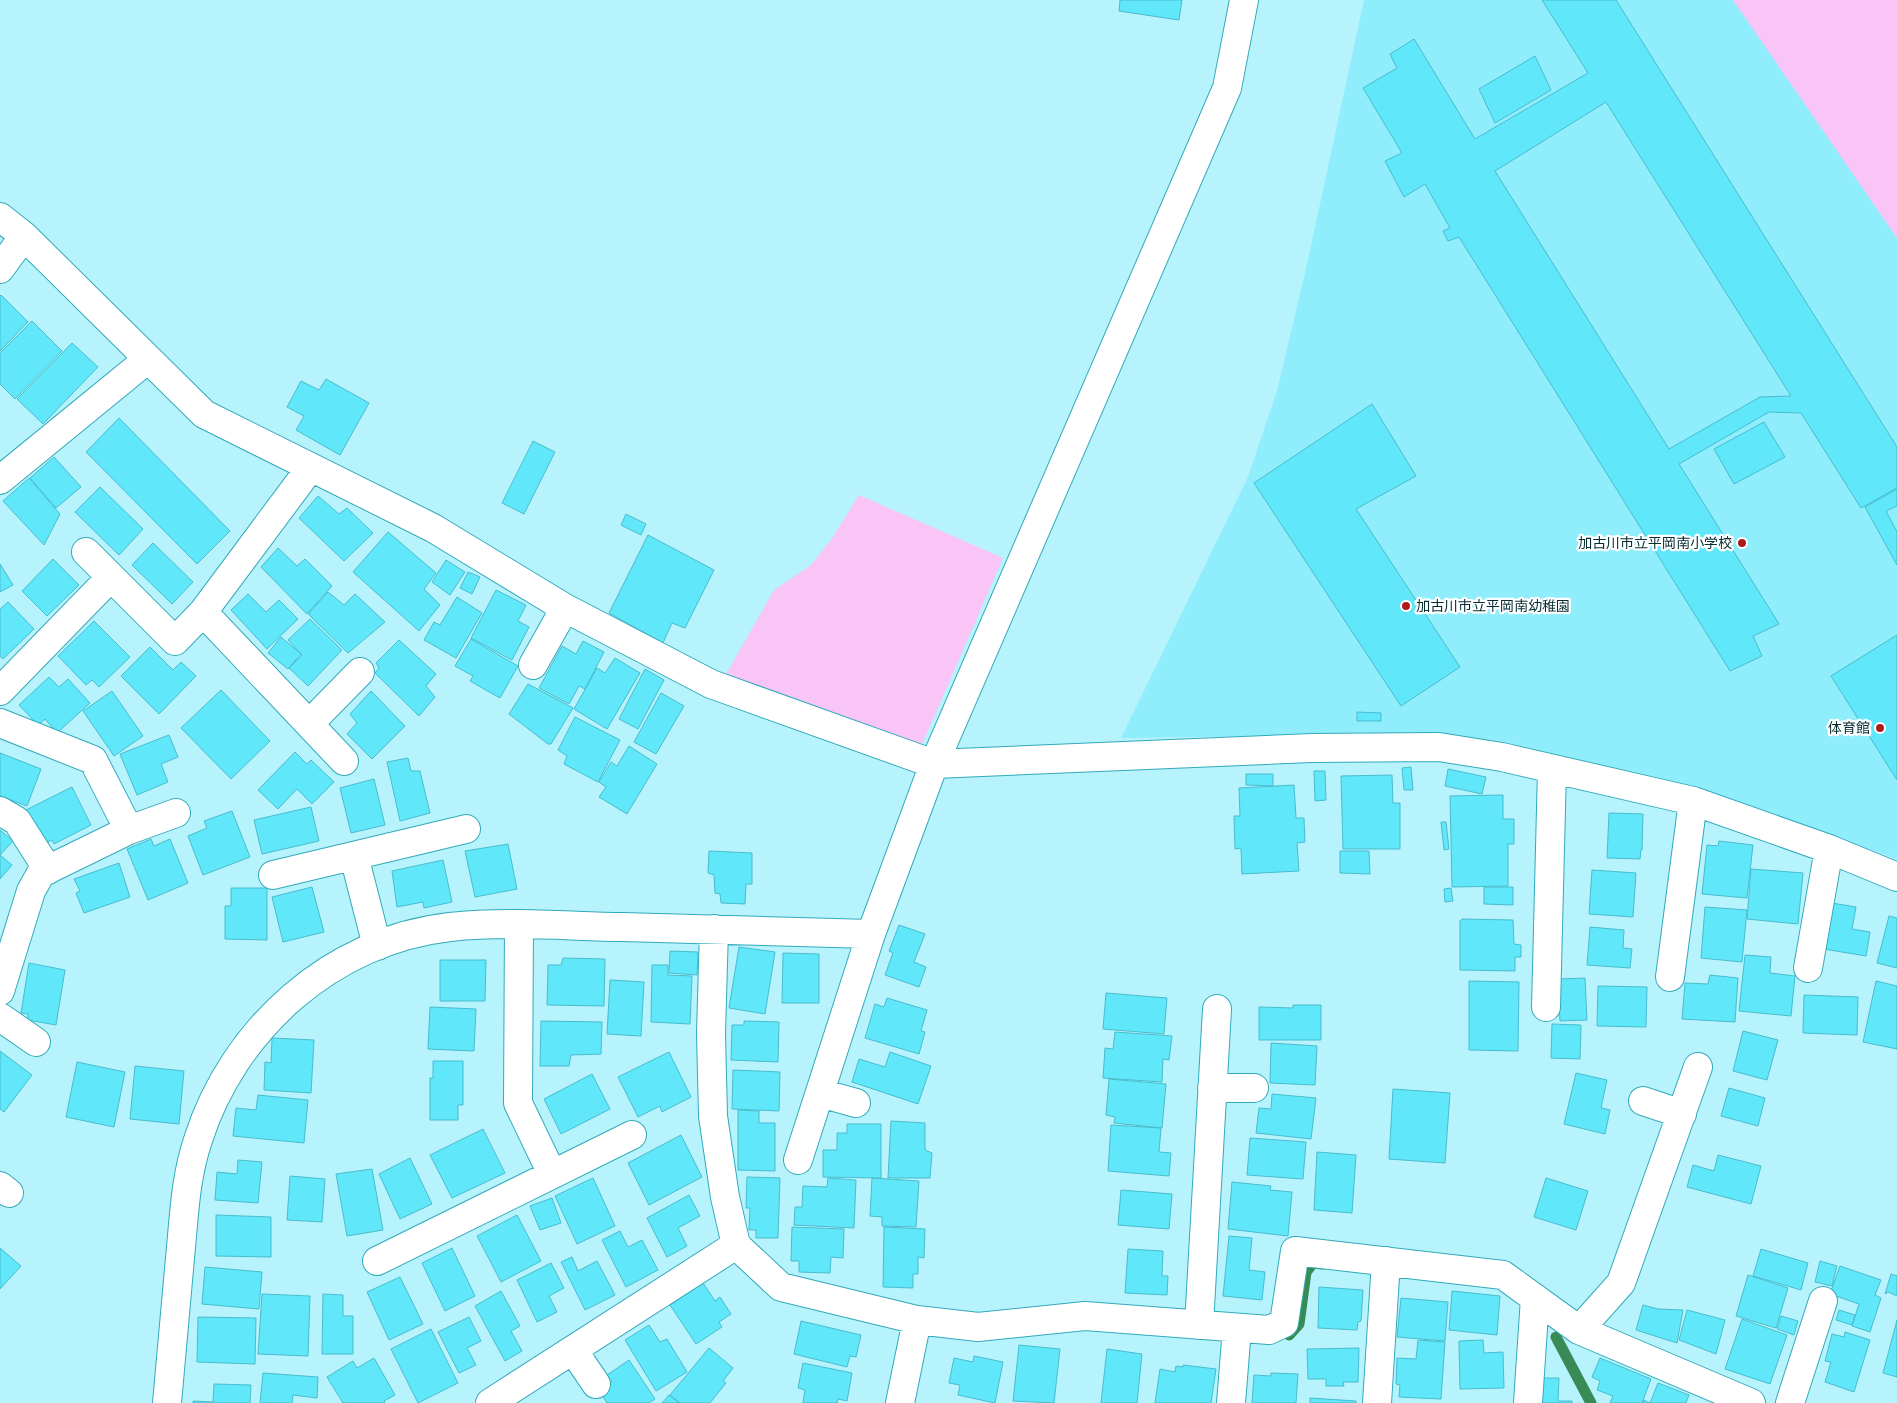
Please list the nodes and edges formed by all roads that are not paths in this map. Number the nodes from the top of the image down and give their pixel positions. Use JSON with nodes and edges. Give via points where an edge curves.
{"nodes":[{"id":1,"x":1244,"y":0,"type":"edge"},
{"id":2,"x":0,"y":216,"type":"edge"},
{"id":3,"x":24,"y":236,"type":"junction"},
{"id":4,"x":0,"y":269,"type":"edge"},
{"id":5,"x":148,"y":358,"type":"junction"},
{"id":6,"x":310,"y":467,"type":"junction"},
{"id":7,"x":0,"y":480,"type":"edge"},
{"id":8,"x":86,"y":552,"type":"dead end"},
{"id":9,"x":112,"y":577,"type":"junction"},
{"id":10,"x":565,"y":608,"type":"junction"},
{"id":11,"x":203,"y":612,"type":"junction"},
{"id":12,"x":533,"y":665,"type":"dead end"},
{"id":13,"x":360,"y":672,"type":"dead end"},
{"id":14,"x":0,"y":691,"type":"edge"},
{"id":15,"x":0,"y":723,"type":"edge"},
{"id":16,"x":309,"y":724,"type":"junction"},
{"id":17,"x":344,"y":761,"type":"dead end"},
{"id":18,"x":934,"y":764,"type":"junction"},
{"id":19,"x":1552,"y":770,"type":"junction"},
{"id":20,"x":1693,"y":801,"type":"junction"},
{"id":21,"x":0,"y":811,"type":"edge"},
{"id":22,"x":176,"y":813,"type":"dead end"},
{"id":23,"x":466,"y":829,"type":"dead end"},
{"id":24,"x":129,"y":830,"type":"junction"},
{"id":25,"x":1828,"y":849,"type":"junction"},
{"id":26,"x":354,"y":856,"type":"junction"},
{"id":27,"x":48,"y":870,"type":"junction"},
{"id":28,"x":273,"y":876,"type":"dead end"},
{"id":29,"x":1897,"y":877,"type":"edge"},
{"id":30,"x":519,"y":924,"type":"junction"},
{"id":31,"x":8,"y":927,"type":"edge"},
{"id":32,"x":714,"y":929,"type":"junction"},
{"id":33,"x":871,"y":934,"type":"junction"},
{"id":34,"x":377,"y":946,"type":"junction"},
{"id":35,"x":1808,"y":968,"type":"dead end"},
{"id":36,"x":1670,"y":977,"type":"dead end"},
{"id":37,"x":0,"y":991,"type":"edge"},
{"id":38,"x":1546,"y":1006,"type":"dead end"},
{"id":39,"x":1217,"y":1009,"type":"dead end"},
{"id":40,"x":0,"y":1017,"type":"edge"},
{"id":41,"x":36,"y":1042,"type":"dead end"},
{"id":42,"x":1698,"y":1067,"type":"dead end"},
{"id":43,"x":1212,"y":1088,"type":"junction"},
{"id":44,"x":1254,"y":1088,"type":"dead end"},
{"id":45,"x":820,"y":1093,"type":"junction"},
{"id":46,"x":1643,"y":1101,"type":"dead end"},
{"id":47,"x":856,"y":1103,"type":"dead end"},
{"id":48,"x":1682,"y":1114,"type":"junction"},
{"id":49,"x":632,"y":1135,"type":"dead end"},
{"id":50,"x":798,"y":1160,"type":"dead end"},
{"id":51,"x":552,"y":1174,"type":"junction"},
{"id":52,"x":736,"y":1245,"type":"junction"},
{"id":53,"x":377,"y":1261,"type":"dead end"},
{"id":54,"x":1386,"y":1261,"type":"junction"},
{"id":55,"x":1535,"y":1298,"type":"junction"},
{"id":56,"x":1823,"y":1301,"type":"dead end"},
{"id":57,"x":917,"y":1320,"type":"junction"},
{"id":58,"x":1199,"y":1325,"type":"junction"},
{"id":59,"x":1237,"y":1328,"type":"junction"},
{"id":60,"x":1579,"y":1330,"type":"junction"},
{"id":61,"x":573,"y":1350,"type":"junction"},
{"id":62,"x":596,"y":1384,"type":"dead end"},
{"id":63,"x":167,"y":1403,"type":"edge"},
{"id":64,"x":490,"y":1403,"type":"edge"},
{"id":65,"x":900,"y":1403,"type":"edge"},
{"id":66,"x":1231,"y":1403,"type":"edge"},
{"id":67,"x":1377,"y":1403,"type":"edge"},
{"id":68,"x":1528,"y":1403,"type":"edge"},
{"id":69,"x":1750,"y":1403,"type":"edge"},
{"id":70,"x":1790,"y":1403,"type":"edge"}],
"edges":[{"from":1,"to":18,"type":"street","via":[[1227,88]]},
{"from":2,"to":3,"type":"street"},
{"from":3,"to":4,"type":"street"},
{"from":3,"to":5,"type":"street"},
{"from":5,"to":6,"type":"street","via":[[204,414]]},
{"from":5,"to":7,"type":"street"},
{"from":6,"to":10,"type":"street","via":[[432,528]]},
{"from":6,"to":11,"type":"street"},
{"from":8,"to":9,"type":"street"},
{"from":9,"to":11,"type":"street","via":[[175,640]]},
{"from":9,"to":14,"type":"street"},
{"from":10,"to":12,"type":"street"},
{"from":10,"to":18,"type":"street","via":[[711,684]]},
{"from":11,"to":16,"type":"street"},
{"from":13,"to":16,"type":"street"},
{"from":15,"to":24,"type":"street","via":[[93,760]]},
{"from":16,"to":17,"type":"street"},
{"from":18,"to":19,"type":"street","via":[[1311,748],[1439,747],[1502,756]]},
{"from":18,"to":33,"type":"street"},
{"from":19,"to":20,"type":"street"},
{"from":19,"to":38,"type":"street"},
{"from":20,"to":25,"type":"street"},
{"from":20,"to":36,"type":"street"},
{"from":21,"to":27,"type":"street","via":[[17,821]]},
{"from":22,"to":24,"type":"street"},
{"from":23,"to":26,"type":"street"},
{"from":24,"to":27,"type":"street"},
{"from":25,"to":29,"type":"street"},
{"from":25,"to":35,"type":"street"},
{"from":26,"to":28,"type":"street"},
{"from":26,"to":34,"type":"street"},
{"from":27,"to":31,"type":"street","via":[[41,873]]},
{"from":30,"to":32,"type":"street"},
{"from":30,"to":34,"type":"street","via":[[449,927]]},
{"from":30,"to":51,"type":"street","via":[[518,1103]]},
{"from":31,"to":37,"type":"street"},
{"from":32,"to":33,"type":"street"},
{"from":32,"to":52,"type":"street","via":[[712,1116]]},
{"from":33,"to":45,"type":"street"},
{"from":34,"to":63,"type":"street","via":[[345,960],[288,1000],[241,1052],[207,1113],[187,1180]]},
{"from":39,"to":43,"type":"street"},
{"from":40,"to":41,"type":"street"},
{"from":42,"to":48,"type":"street"},
{"from":43,"to":44,"type":"street"},
{"from":43,"to":58,"type":"street"},
{"from":45,"to":47,"type":"street"},
{"from":45,"to":50,"type":"street"},
{"from":46,"to":48,"type":"street"},
{"from":48,"to":60,"type":"street","via":[[1621,1283]]},
{"from":49,"to":51,"type":"street"},
{"from":51,"to":53,"type":"street"},
{"from":52,"to":57,"type":"street","via":[[781,1287]]},
{"from":52,"to":61,"type":"street"},
{"from":54,"to":55,"type":"street","via":[[1502,1275]]},
{"from":54,"to":59,"type":"street","via":[[1295,1251],[1284,1323],[1269,1330]]},
{"from":54,"to":67,"type":"street"},
{"from":55,"to":60,"type":"street"},
{"from":55,"to":68,"type":"street"},
{"from":56,"to":70,"type":"street"},
{"from":57,"to":58,"type":"street","via":[[978,1327],[1085,1316]]},
{"from":57,"to":65,"type":"street"},
{"from":58,"to":59,"type":"street"},
{"from":59,"to":66,"type":"street"},
{"from":60,"to":69,"type":"street"},
{"from":61,"to":62,"type":"street"},
{"from":61,"to":64,"type":"street"}]}
